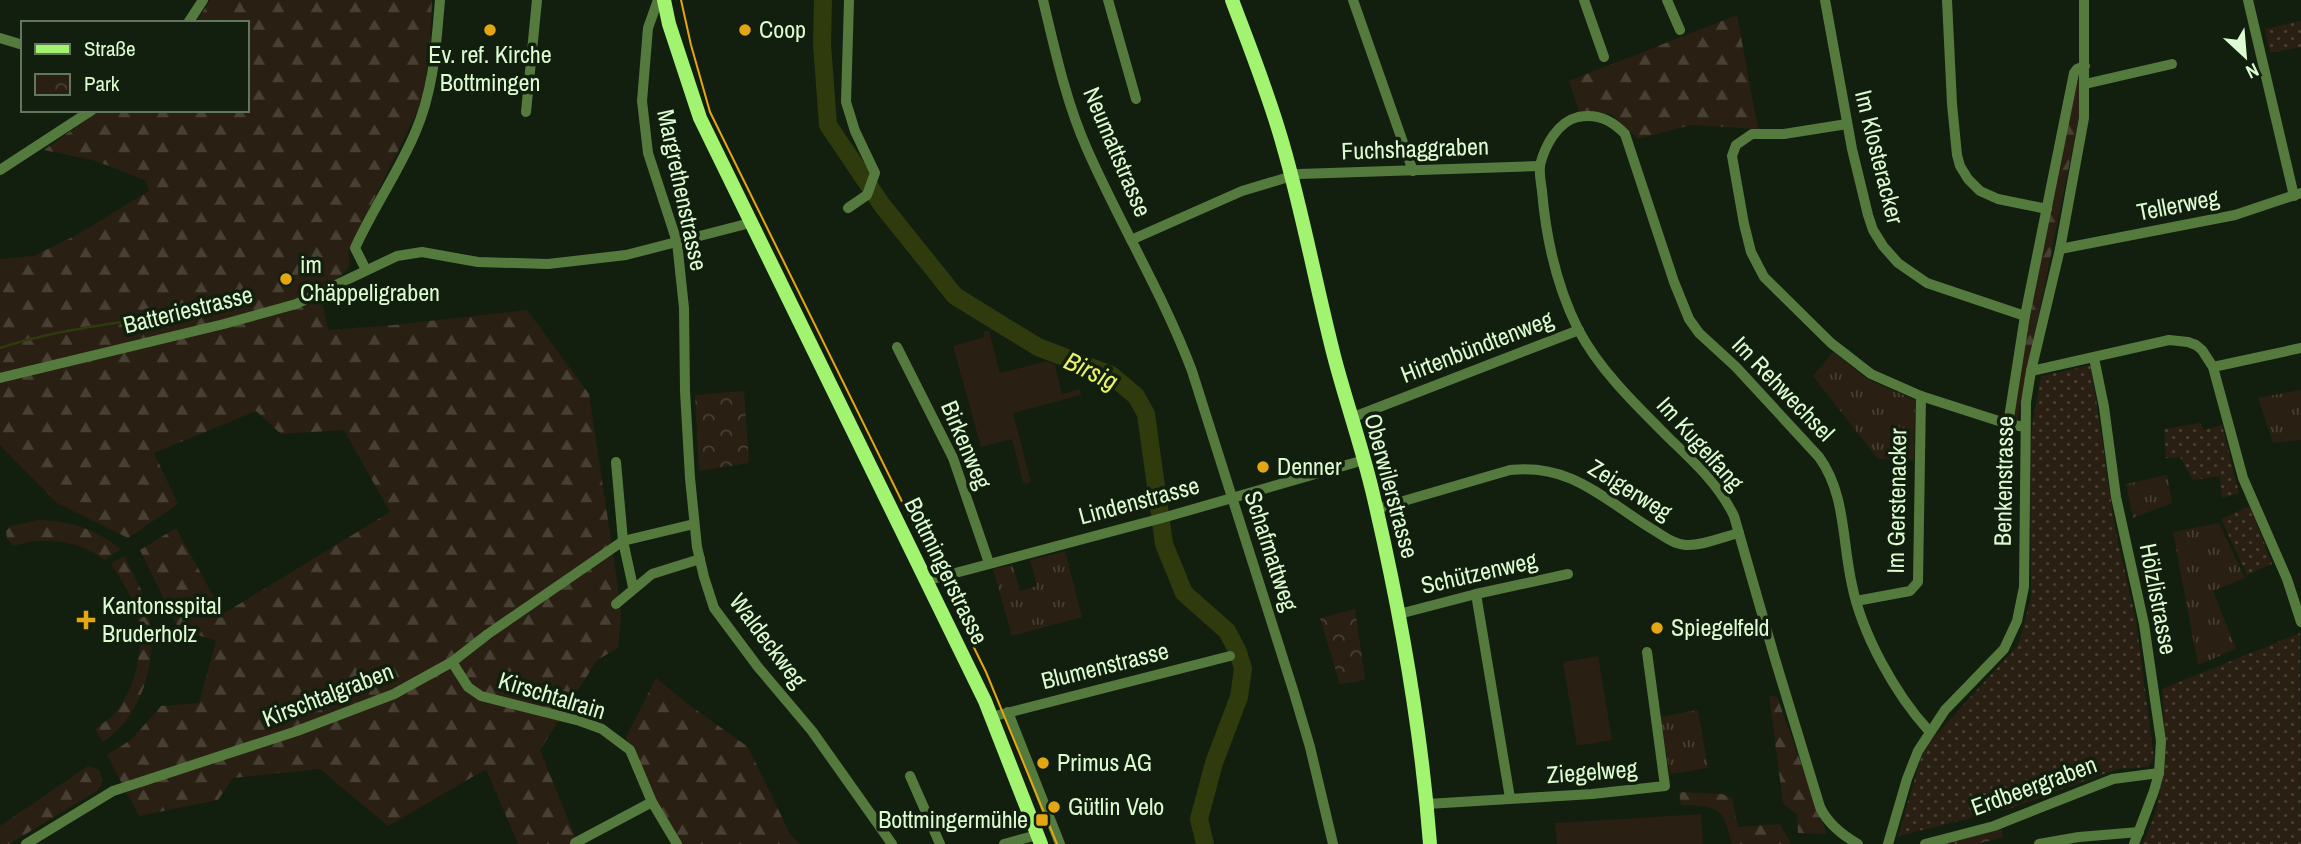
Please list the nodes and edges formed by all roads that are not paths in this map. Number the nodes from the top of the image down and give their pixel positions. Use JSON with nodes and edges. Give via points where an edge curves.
{"nodes":[{"id":1,"x":203,"y":0,"type":"edge"},
{"id":2,"x":440,"y":0,"type":"edge"},
{"id":3,"x":537,"y":0,"type":"edge"},
{"id":4,"x":658,"y":0,"type":"edge"},
{"id":5,"x":664,"y":0,"type":"edge"},
{"id":6,"x":849,"y":0,"type":"edge"},
{"id":7,"x":1043,"y":0,"type":"edge"},
{"id":8,"x":1108,"y":0,"type":"edge"},
{"id":9,"x":1231,"y":0,"type":"edge"},
{"id":10,"x":1353,"y":0,"type":"edge"},
{"id":11,"x":1584,"y":0,"type":"edge"},
{"id":12,"x":1667,"y":0,"type":"edge"},
{"id":13,"x":1825,"y":0,"type":"edge"},
{"id":14,"x":1948,"y":0,"type":"edge"},
{"id":15,"x":2084,"y":0,"type":"edge"},
{"id":16,"x":2248,"y":0,"type":"edge"},
{"id":17,"x":189,"y":21,"type":"edge"},
{"id":18,"x":1680,"y":30,"type":"dead end"},
{"id":19,"x":0,"y":38,"type":"edge"},
{"id":20,"x":21,"y":44,"type":"edge"},
{"id":21,"x":1604,"y":57,"type":"dead end"},
{"id":22,"x":2172,"y":64,"type":"dead end"},
{"id":23,"x":2085,"y":66,"type":"junction"},
{"id":24,"x":2085,"y":84,"type":"junction"},
{"id":25,"x":1136,"y":99,"type":"dead end"},
{"id":26,"x":89,"y":112,"type":"edge"},
{"id":27,"x":526,"y":112,"type":"dead end"},
{"id":28,"x":1569,"y":120,"type":"joint"},
{"id":29,"x":1847,"y":124,"type":"junction"},
{"id":30,"x":1540,"y":166,"type":"junction"},
{"id":31,"x":0,"y":170,"type":"edge"},
{"id":32,"x":1413,"y":171,"type":"junction"},
{"id":33,"x":1292,"y":176,"type":"junction"},
{"id":34,"x":2297,"y":194,"type":"edge"},
{"id":35,"x":848,"y":208,"type":"dead end"},
{"id":36,"x":2047,"y":209,"type":"junction"},
{"id":37,"x":750,"y":223,"type":"junction"},
{"id":38,"x":1131,"y":240,"type":"junction"},
{"id":39,"x":677,"y":242,"type":"junction"},
{"id":40,"x":2060,"y":249,"type":"junction"},
{"id":41,"x":366,"y":270,"type":"junction"},
{"id":42,"x":2025,"y":316,"type":"junction"},
{"id":43,"x":1579,"y":330,"type":"junction"},
{"id":44,"x":897,"y":347,"type":"dead end"},
{"id":45,"x":2301,"y":348,"type":"edge"},
{"id":46,"x":2094,"y":359,"type":"junction"},
{"id":47,"x":2213,"y":367,"type":"junction"},
{"id":48,"x":2031,"y":371,"type":"junction"},
{"id":49,"x":0,"y":377,"type":"edge"},
{"id":50,"x":685,"y":391,"type":"joint"},
{"id":51,"x":1921,"y":396,"type":"junction"},
{"id":52,"x":1351,"y":418,"type":"junction"},
{"id":53,"x":2008,"y":424,"type":"junction"},
{"id":54,"x":2025,"y":427,"type":"junction"},
{"id":55,"x":1364,"y":460,"type":"junction"},
{"id":56,"x":616,"y":462,"type":"dead end"},
{"id":57,"x":1232,"y":497,"type":"junction"},
{"id":58,"x":1376,"y":509,"type":"junction"},
{"id":59,"x":694,"y":524,"type":"junction"},
{"id":60,"x":1739,"y":533,"type":"junction"},
{"id":61,"x":623,"y":541,"type":"junction"},
{"id":62,"x":700,"y":559,"type":"junction"},
{"id":63,"x":989,"y":564,"type":"junction"},
{"id":64,"x":1568,"y":575,"type":"dead end"},
{"id":65,"x":925,"y":581,"type":"junction"},
{"id":66,"x":633,"y":587,"type":"junction"},
{"id":67,"x":1476,"y":594,"type":"junction"},
{"id":68,"x":1856,"y":601,"type":"junction"},
{"id":69,"x":616,"y":604,"type":"dead end"},
{"id":70,"x":1399,"y":614,"type":"junction"},
{"id":71,"x":2301,"y":622,"type":"edge"},
{"id":72,"x":1647,"y":652,"type":"dead end"},
{"id":73,"x":1230,"y":656,"type":"dead end"},
{"id":74,"x":452,"y":662,"type":"junction"},
{"id":75,"x":1008,"y":712,"type":"junction"},
{"id":76,"x":991,"y":717,"type":"junction"},
{"id":77,"x":1929,"y":731,"type":"junction"},
{"id":78,"x":2159,"y":773,"type":"junction"},
{"id":79,"x":910,"y":776,"type":"dead end"},
{"id":80,"x":1510,"y":798,"type":"junction"},
{"id":81,"x":652,"y":802,"type":"junction"},
{"id":82,"x":1427,"y":804,"type":"junction"},
{"id":83,"x":2139,"y":832,"type":"junction"},
{"id":84,"x":1039,"y":839,"type":"edge"},
{"id":85,"x":575,"y":843,"type":"edge"},
{"id":86,"x":26,"y":844,"type":"edge"},
{"id":87,"x":677,"y":844,"type":"edge"},
{"id":88,"x":892,"y":844,"type":"edge"},
{"id":89,"x":940,"y":844,"type":"edge"},
{"id":90,"x":1004,"y":844,"type":"edge"},
{"id":91,"x":1059,"y":844,"type":"edge"},
{"id":92,"x":1333,"y":844,"type":"edge"},
{"id":93,"x":1430,"y":844,"type":"edge"},
{"id":94,"x":1858,"y":844,"type":"edge"},
{"id":95,"x":1888,"y":844,"type":"edge"},
{"id":96,"x":1925,"y":844,"type":"edge"},
{"id":97,"x":2039,"y":844,"type":"edge"},
{"id":98,"x":2134,"y":844,"type":"edge"}],
"edges":[{"from":1,"to":17,"type":"street"},
{"from":2,"to":41,"type":"street","via":[[433,74],[416,131],[355,248]]},
{"from":3,"to":27,"type":"street"},
{"from":4,"to":39,"type":"street","name":"Margrethenstrasse","via":[[648,28],[642,97],[649,153]]},
{"from":5,"to":37,"type":"main road","name":"Bottmingerstrasse","via":[[699,118]]},
{"from":6,"to":35,"type":"street","via":[[846,102],[875,173],[867,195]]},
{"from":7,"to":38,"type":"street","name":"Neumattstrasse","via":[[1079,128]]},
{"from":8,"to":25,"type":"street"},
{"from":9,"to":33,"type":"main road","name":"Oberwilerstrasse","via":[[1260,72]]},
{"from":10,"to":32,"type":"street"},
{"from":11,"to":21,"type":"street"},
{"from":12,"to":18,"type":"street"},
{"from":13,"to":29,"type":"street","name":"Im Klosteracker"},
{"from":14,"to":36,"type":"street","via":[[1952,104],[1960,166],[1980,191]]},
{"from":15,"to":23,"type":"street","name":"Benkenstrasse"},
{"from":16,"to":34,"type":"street"},
{"from":19,"to":20,"type":"street"},
{"from":22,"to":24,"type":"street"},
{"from":23,"to":24,"type":"street","name":"Benkenstrasse"},
{"from":23,"to":36,"type":"street","name":"Benkenstrasse","via":[[2074,74]]},
{"from":24,"to":40,"type":"street","name":"Benkenstrasse","via":[[2084,118]]},
{"from":26,"to":31,"type":"street"},
{"from":28,"to":30,"type":"street","name":"Im Kugelfang","via":[[1554,135]]},
{"from":28,"to":68,"type":"street","name":"Im Rehwechsel","via":[[1606,119],[1625,134],[1689,319],[1829,470],[1837,491]]},
{"from":29,"to":42,"type":"street","name":"Im Klosteracker","via":[[1867,215],[1893,258],[1927,283]]},
{"from":29,"to":51,"type":"street","via":[[1752,134],[1736,145],[1732,156],[1751,252],[1768,282],[1831,343],[1871,374]]},
{"from":30,"to":32,"type":"street","name":"Fuchshaggraben"},
{"from":30,"to":43,"type":"street","name":"Im Kugelfang","via":[[1557,276]]},
{"from":32,"to":33,"type":"street","name":"Fuchshaggraben"},
{"from":33,"to":38,"type":"street","name":"Fuchshaggraben","via":[[1232,194]]},
{"from":33,"to":52,"type":"main road","name":"Oberwilerstrasse"},
{"from":34,"to":40,"type":"street","name":"Tellerweg","via":[[2235,215]]},
{"from":36,"to":42,"type":"street","name":"Benkenstrasse"},
{"from":37,"to":39,"type":"street","name":"Batteriestrasse"},
{"from":37,"to":65,"type":"main road","name":"Bottmingerstrasse"},
{"from":38,"to":57,"type":"street","name":"Schafmattweg","via":[[1184,349]]},
{"from":39,"to":41,"type":"street","name":"Batteriestrasse","via":[[626,255],[548,264],[478,262],[422,252],[397,256]]},
{"from":39,"to":50,"type":"street","name":"Margrethenstrasse"},
{"from":40,"to":48,"type":"street","name":"Benkenstrasse"},
{"from":41,"to":49,"type":"street","name":"Batteriestrasse","via":[[296,304]]},
{"from":42,"to":53,"type":"street","name":"Benkenstrasse"},
{"from":43,"to":52,"type":"street","name":"Hirtenbündtenweg"},
{"from":43,"to":60,"type":"street","name":"Im Kugelfang","via":[[1599,363],[1714,483]]},
{"from":44,"to":63,"type":"street","name":"Birkenweg","via":[[953,458]]},
{"from":45,"to":47,"type":"street"},
{"from":46,"to":47,"type":"street","via":[[2179,341],[2202,350]]},
{"from":46,"to":48,"type":"street"},
{"from":46,"to":78,"type":"street","name":"Hölzlistrasse","via":[[2116,497],[2144,624],[2161,741]]},
{"from":47,"to":71,"type":"street","via":[[2243,478]]},
{"from":48,"to":54,"type":"street","name":"Benkenstrasse"},
{"from":50,"to":59,"type":"street","name":"Waldeckweg"},
{"from":51,"to":53,"type":"street"},
{"from":51,"to":68,"type":"street","name":"Im Gerstenacker","via":[[1918,582],[1910,591]]},
{"from":52,"to":55,"type":"main road","name":"Oberwilerstrasse"},
{"from":53,"to":54,"type":"street"},
{"from":54,"to":77,"type":"street","name":"Benkenstrasse","via":[[2024,587],[2017,621],[2004,649]]},
{"from":55,"to":57,"type":"street","name":"Lindenstrasse"},
{"from":55,"to":58,"type":"main road","name":"Oberwilerstrasse"},
{"from":56,"to":61,"type":"street"},
{"from":57,"to":63,"type":"street","name":"Lindenstrasse"},
{"from":57,"to":92,"type":"street","name":"Schafmattweg","via":[[1310,747]]},
{"from":58,"to":60,"type":"street","name":"Zeigerweg","via":[[1510,470],[1533,468],[1564,474],[1682,545]]},
{"from":58,"to":70,"type":"main road","name":"Oberwilerstrasse"},
{"from":59,"to":61,"type":"street","name":"Kirschtalgraben"},
{"from":59,"to":62,"type":"street","name":"Waldeckweg"},
{"from":60,"to":94,"type":"street","name":"Im Kugelfang","via":[[1821,807],[1829,821]]},
{"from":61,"to":66,"type":"street"},
{"from":61,"to":74,"type":"street","name":"Kirschtalgraben"},
{"from":62,"to":66,"type":"street","via":[[652,574]]},
{"from":62,"to":88,"type":"street","name":"Waldeckweg","via":[[714,608],[812,731]]},
{"from":63,"to":65,"type":"street","name":"Lindenstrasse"},
{"from":64,"to":67,"type":"street","name":"Schützenweg"},
{"from":65,"to":76,"type":"main road","name":"Bottmingerstrasse"},
{"from":66,"to":69,"type":"street"},
{"from":67,"to":70,"type":"street","name":"Schützenweg"},
{"from":67,"to":80,"type":"street"},
{"from":68,"to":77,"type":"street","name":"Im Rehwechsel","via":[[1873,646],[1914,715]]},
{"from":70,"to":82,"type":"main road","name":"Oberwilerstrasse"},
{"from":72,"to":80,"type":"street","name":"Ziegelweg","via":[[1665,786]]},
{"from":73,"to":75,"type":"street","name":"Blumenstrasse"},
{"from":74,"to":81,"type":"street","name":"Kirschtalrain","via":[[468,687],[481,696],[602,729],[630,750]]},
{"from":74,"to":86,"type":"street","name":"Kirschtalgraben","via":[[351,711],[113,791]]},
{"from":75,"to":76,"type":"street","name":"Blumenstrasse"},
{"from":75,"to":91,"type":"street"},
{"from":76,"to":84,"type":"main road","name":"Bottmingerstrasse"},
{"from":77,"to":95,"type":"street","name":"Benkenstrasse","via":[[1907,779]]},
{"from":78,"to":83,"type":"street","name":"Hölzlistrasse"},
{"from":78,"to":96,"type":"street","name":"Erdbeergraben","via":[[2113,779],[1994,826]]},
{"from":79,"to":89,"type":"street"},
{"from":80,"to":82,"type":"street","name":"Ziegelweg"},
{"from":81,"to":85,"type":"street"},
{"from":81,"to":87,"type":"street","name":"Kirschtalrain"},
{"from":82,"to":93,"type":"main road","name":"Oberwilerstrasse"},
{"from":83,"to":97,"type":"street"},
{"from":83,"to":98,"type":"street","name":"Hölzlistrasse"},
{"from":84,"to":90,"type":"street"}]}
